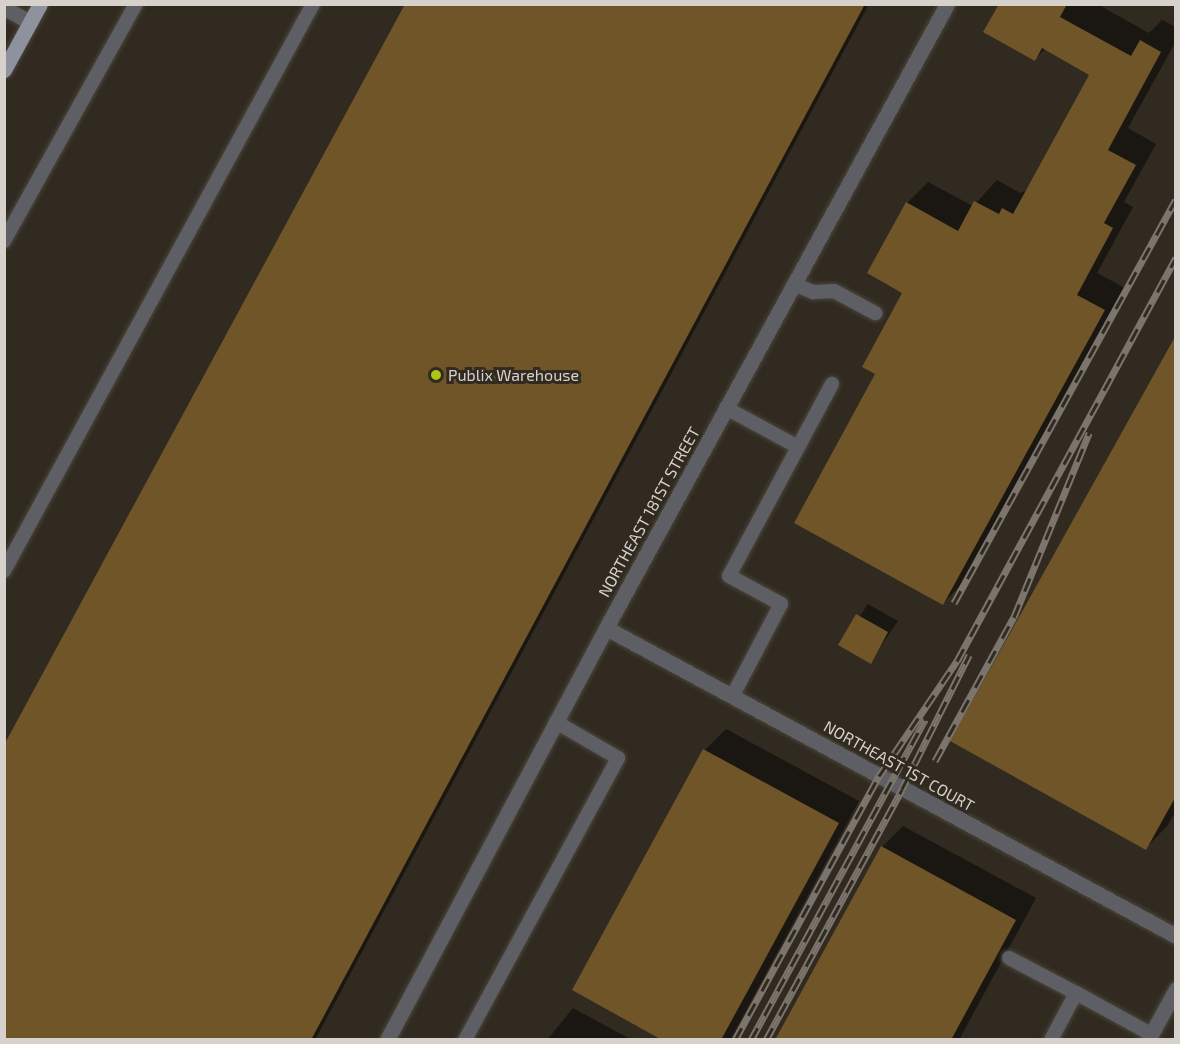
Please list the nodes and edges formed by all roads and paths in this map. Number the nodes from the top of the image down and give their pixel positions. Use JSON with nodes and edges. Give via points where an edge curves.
{"nodes":[{"id":1,"x":40,"y":4,"type":"edge"},
{"id":2,"x":136,"y":4,"type":"edge"},
{"id":3,"x":313,"y":4,"type":"edge"},
{"id":4,"x":947,"y":4,"type":"edge"},
{"id":5,"x":4,"y":8,"type":"edge"},
{"id":6,"x":30,"y":22,"type":"junction"},
{"id":7,"x":4,"y":70,"type":"edge"},
{"id":8,"x":4,"y":241,"type":"edge"},
{"id":9,"x":794,"y":284,"type":"junction"},
{"id":10,"x":875,"y":313,"type":"dead end"},
{"id":11,"x":832,"y":384,"type":"dead end"},
{"id":12,"x":726,"y":408,"type":"junction"},
{"id":13,"x":798,"y":447,"type":"junction"},
{"id":14,"x":4,"y":571,"type":"edge"},
{"id":15,"x":606,"y":628,"type":"junction"},
{"id":16,"x":733,"y":695,"type":"junction"},
{"id":17,"x":556,"y":722,"type":"junction"},
{"id":18,"x":1176,"y":936,"type":"edge"},
{"id":19,"x":1009,"y":958,"type":"dead end"},
{"id":20,"x":1176,"y":989,"type":"edge"},
{"id":21,"x":1076,"y":993,"type":"junction"},
{"id":22,"x":1150,"y":1037,"type":"edge"},
{"id":23,"x":387,"y":1040,"type":"edge"},
{"id":24,"x":465,"y":1040,"type":"edge"},
{"id":25,"x":1051,"y":1040,"type":"edge"}],
"edges":[{"from":1,"to":6,"type":"main road"},
{"from":2,"to":8,"type":"lane"},
{"from":3,"to":14,"type":"lane"},
{"from":4,"to":9,"type":"street","name":"NORTHEAST 181ST STREET"},
{"from":5,"to":6,"type":"street"},
{"from":6,"to":7,"type":"main road"},
{"from":9,"to":10,"type":"lane","via":[[813,292],[834,291]]},
{"from":9,"to":12,"type":"street","name":"NORTHEAST 181ST STREET"},
{"from":11,"to":13,"type":"lane"},
{"from":12,"to":13,"type":"lane"},
{"from":12,"to":15,"type":"street","name":"NORTHEAST 181ST STREET"},
{"from":13,"to":16,"type":"lane","via":[[729,576],[781,604]]},
{"from":15,"to":16,"type":"street","name":"NORTHEAST 1ST COURT"},
{"from":15,"to":17,"type":"street","name":"NORTHEAST 181ST STREET"},
{"from":16,"to":18,"type":"street","name":"NORTHEAST 1ST COURT"},
{"from":17,"to":23,"type":"street","name":"NORTHEAST 181ST STREET"},
{"from":17,"to":24,"type":"lane","via":[[618,758]]},
{"from":19,"to":21,"type":"lane"},
{"from":20,"to":22,"type":"street"},
{"from":21,"to":22,"type":"lane"},
{"from":21,"to":25,"type":"lane"}]}
